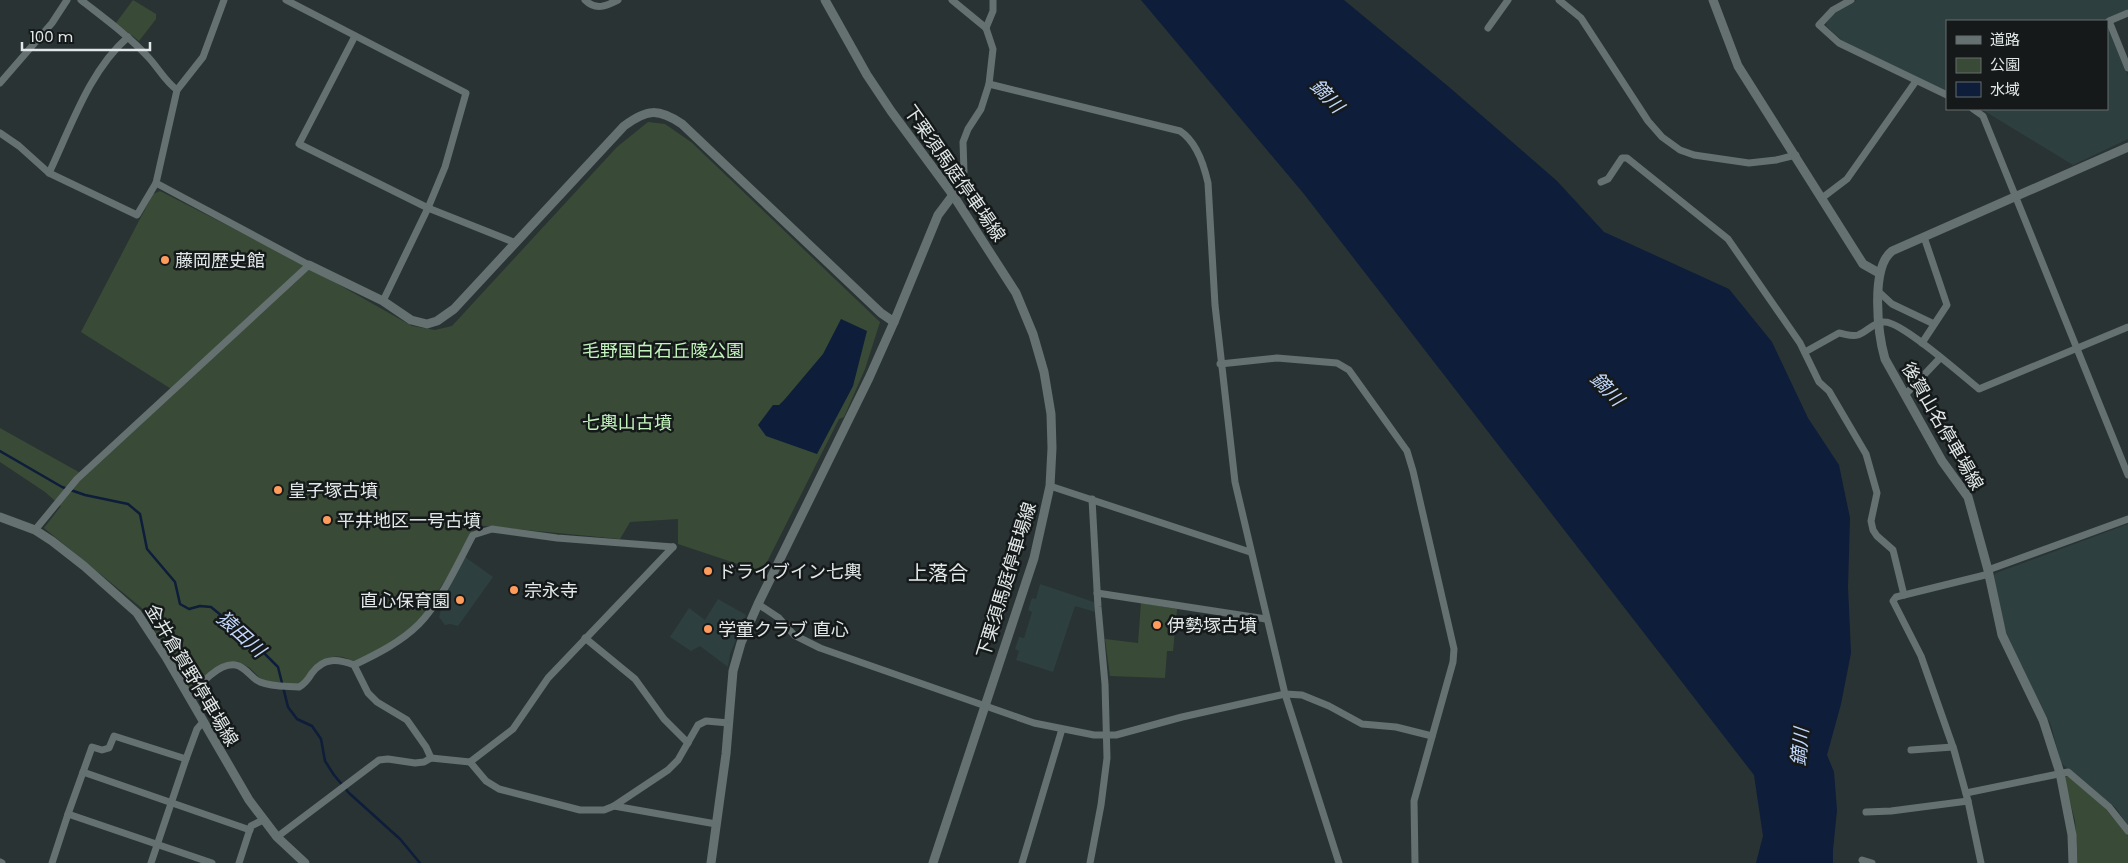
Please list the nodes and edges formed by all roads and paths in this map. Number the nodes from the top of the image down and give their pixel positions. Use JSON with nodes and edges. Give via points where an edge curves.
{"nodes":[{"id":1,"x":67,"y":0,"type":"edge"},
{"id":2,"x":81,"y":0,"type":"edge"},
{"id":3,"x":224,"y":0,"type":"edge"},
{"id":4,"x":286,"y":0,"type":"edge"},
{"id":5,"x":585,"y":0,"type":"edge"},
{"id":6,"x":618,"y":0,"type":"edge"},
{"id":7,"x":825,"y":0,"type":"edge"},
{"id":8,"x":952,"y":0,"type":"edge"},
{"id":9,"x":993,"y":0,"type":"edge"},
{"id":10,"x":1508,"y":0,"type":"edge"},
{"id":11,"x":1559,"y":0,"type":"edge"},
{"id":12,"x":1713,"y":0,"type":"edge"},
{"id":13,"x":1850,"y":0,"type":"edge"},
{"id":14,"x":2128,"y":13,"type":"edge"},
{"id":15,"x":986,"y":28,"type":"junction"},
{"id":16,"x":1488,"y":28,"type":"dead end"},
{"id":17,"x":355,"y":36,"type":"junction"},
{"id":18,"x":128,"y":37,"type":"junction"},
{"id":19,"x":2128,"y":68,"type":"edge"},
{"id":20,"x":1916,"y":80,"type":"junction"},
{"id":21,"x":0,"y":83,"type":"edge"},
{"id":22,"x":989,"y":84,"type":"junction"},
{"id":23,"x":177,"y":90,"type":"junction"},
{"id":24,"x":1946,"y":95,"type":"edge"},
{"id":25,"x":1974,"y":110,"type":"edge"},
{"id":26,"x":0,"y":133,"type":"edge"},
{"id":27,"x":2128,"y":147,"type":"edge"},
{"id":28,"x":1796,"y":155,"type":"junction"},
{"id":29,"x":49,"y":173,"type":"junction"},
{"id":30,"x":1601,"y":182,"type":"dead end"},
{"id":31,"x":156,"y":183,"type":"junction"},
{"id":32,"x":952,"y":195,"type":"junction"},
{"id":33,"x":2014,"y":196,"type":"junction"},
{"id":34,"x":1822,"y":198,"type":"junction"},
{"id":35,"x":428,"y":208,"type":"junction"},
{"id":36,"x":1924,"y":237,"type":"junction"},
{"id":37,"x":516,"y":243,"type":"junction"},
{"id":38,"x":309,"y":265,"type":"junction"},
{"id":39,"x":1879,"y":272,"type":"junction"},
{"id":40,"x":1879,"y":292,"type":"junction"},
{"id":41,"x":383,"y":301,"type":"junction"},
{"id":42,"x":894,"y":322,"type":"junction"},
{"id":43,"x":1879,"y":323,"type":"junction"},
{"id":44,"x":1934,"y":324,"type":"junction"},
{"id":45,"x":2128,"y":327,"type":"edge"},
{"id":46,"x":1922,"y":344,"type":"junction"},
{"id":47,"x":2076,"y":347,"type":"junction"},
{"id":48,"x":1805,"y":352,"type":"junction"},
{"id":49,"x":1940,"y":358,"type":"junction"},
{"id":50,"x":1220,"y":364,"type":"junction"},
{"id":51,"x":1905,"y":394,"type":"junction"},
{"id":52,"x":2128,"y":475,"type":"edge"},
{"id":53,"x":1050,"y":486,"type":"junction"},
{"id":54,"x":1092,"y":499,"type":"junction"},
{"id":55,"x":0,"y":517,"type":"edge"},
{"id":56,"x":2128,"y":519,"type":"edge"},
{"id":57,"x":35,"y":530,"type":"junction"},
{"id":58,"x":1250,"y":552,"type":"junction"},
{"id":59,"x":1988,"y":572,"type":"junction"},
{"id":60,"x":1097,"y":593,"type":"junction"},
{"id":61,"x":1904,"y":595,"type":"junction"},
{"id":62,"x":758,"y":604,"type":"junction"},
{"id":63,"x":1266,"y":619,"type":"junction"},
{"id":64,"x":585,"y":638,"type":"junction"},
{"id":65,"x":354,"y":665,"type":"junction"},
{"id":66,"x":1285,"y":694,"type":"junction"},
{"id":67,"x":190,"y":698,"type":"junction"},
{"id":68,"x":984,"y":706,"type":"junction"},
{"id":69,"x":203,"y":722,"type":"junction"},
{"id":70,"x":728,"y":723,"type":"junction"},
{"id":71,"x":1062,"y":729,"type":"junction"},
{"id":72,"x":1106,"y":736,"type":"junction"},
{"id":73,"x":1432,"y":736,"type":"junction"},
{"id":74,"x":688,"y":743,"type":"junction"},
{"id":75,"x":1953,"y":747,"type":"junction"},
{"id":76,"x":1911,"y":750,"type":"dead end"},
{"id":77,"x":431,"y":758,"type":"junction"},
{"id":78,"x":186,"y":760,"type":"junction"},
{"id":79,"x":470,"y":762,"type":"junction"},
{"id":80,"x":83,"y":772,"type":"junction"},
{"id":81,"x":2060,"y":773,"type":"junction"},
{"id":82,"x":1967,"y":797,"type":"junction"},
{"id":83,"x":171,"y":803,"type":"junction"},
{"id":84,"x":614,"y":806,"type":"junction"},
{"id":85,"x":1866,"y":812,"type":"dead end"},
{"id":86,"x":68,"y":814,"type":"junction"},
{"id":87,"x":264,"y":820,"type":"junction"},
{"id":88,"x":716,"y":824,"type":"junction"},
{"id":89,"x":250,"y":830,"type":"junction"},
{"id":90,"x":2128,"y":831,"type":"edge"},
{"id":91,"x":277,"y":837,"type":"junction"},
{"id":92,"x":157,"y":844,"type":"junction"},
{"id":93,"x":1862,"y":860,"type":"dead end"},
{"id":94,"x":52,"y":863,"type":"edge"},
{"id":95,"x":151,"y":863,"type":"edge"},
{"id":96,"x":212,"y":863,"type":"edge"},
{"id":97,"x":239,"y":863,"type":"edge"},
{"id":98,"x":305,"y":863,"type":"edge"},
{"id":99,"x":711,"y":863,"type":"edge"},
{"id":100,"x":933,"y":863,"type":"edge"},
{"id":101,"x":1022,"y":863,"type":"edge"},
{"id":102,"x":1090,"y":863,"type":"edge"},
{"id":103,"x":1339,"y":863,"type":"edge"},
{"id":104,"x":1415,"y":863,"type":"edge"},
{"id":105,"x":1872,"y":863,"type":"edge"},
{"id":106,"x":1980,"y":863,"type":"edge"},
{"id":107,"x":2073,"y":863,"type":"edge"}],
"edges":[{"from":1,"to":21,"type":"street","via":[[52,23]]},
{"from":2,"to":18,"type":"street"},
{"from":3,"to":23,"type":"street","via":[[203,57]]},
{"from":4,"to":17,"type":"street"},
{"from":5,"to":6,"type":"street","via":[[602,8]]},
{"from":7,"to":32,"type":"main road","name":"下栗須馬庭停車場線","via":[[867,75]]},
{"from":8,"to":15,"type":"street"},
{"from":9,"to":15,"type":"street","via":[[993,11]]},
{"from":10,"to":16,"type":"street"},
{"from":11,"to":28,"type":"street","via":[[1582,18],[1648,121],[1680,150],[1749,163]]},
{"from":12,"to":28,"type":"main road","via":[[1738,66]]},
{"from":13,"to":20,"type":"street","via":[[1833,10],[1819,25],[1839,43]]},
{"from":14,"to":19,"type":"street","via":[[2109,21]]},
{"from":15,"to":22,"type":"street","via":[[993,49]]},
{"from":17,"to":35,"type":"street","via":[[466,93],[445,167]]},
{"from":17,"to":35,"type":"street","via":[[299,144]]},
{"from":18,"to":23,"type":"street"},
{"from":18,"to":29,"type":"street","via":[[112,50],[97,73]]},
{"from":20,"to":24,"type":"street"},
{"from":20,"to":34,"type":"street","via":[[1847,179]]},
{"from":22,"to":32,"type":"street","via":[[981,109],[963,142],[964,172]]},
{"from":22,"to":50,"type":"street","via":[[1180,131],[1188,138],[1204,164],[1208,183]]},
{"from":23,"to":31,"type":"street"},
{"from":25,"to":33,"type":"street","via":[[1983,116]]},
{"from":26,"to":29,"type":"street"},
{"from":27,"to":33,"type":"main road"},
{"from":28,"to":34,"type":"main road"},
{"from":29,"to":31,"type":"street","via":[[137,215]]},
{"from":30,"to":48,"type":"street","via":[[1608,179],[1622,158],[1627,158],[1728,239]]},
{"from":31,"to":38,"type":"street"},
{"from":32,"to":42,"type":"main road","via":[[933,225]]},
{"from":32,"to":53,"type":"main road","name":"下栗須馬庭停車場線","via":[[1016,293],[1033,334],[1051,414]]},
{"from":33,"to":36,"type":"main road"},
{"from":33,"to":47,"type":"street"},
{"from":34,"to":39,"type":"main road","via":[[1864,264]]},
{"from":35,"to":37,"type":"street"},
{"from":35,"to":41,"type":"street"},
{"from":36,"to":39,"type":"main road","via":[[1886,256]]},
{"from":36,"to":44,"type":"street","via":[[1947,305]]},
{"from":37,"to":41,"type":"main road","via":[[454,309],[437,321],[427,324],[411,320]]},
{"from":37,"to":42,"type":"main road","via":[[624,126],[639,115],[654,111],[682,124]]},
{"from":38,"to":41,"type":"main road"},
{"from":38,"to":57,"type":"street","via":[[74,482]]},
{"from":39,"to":40,"type":"main road","name":"後賀山名停車場線"},
{"from":40,"to":43,"type":"main road","name":"後賀山名停車場線"},
{"from":40,"to":44,"type":"street","via":[[1892,304]]},
{"from":42,"to":62,"type":"main road"},
{"from":43,"to":46,"type":"street","via":[[1887,321]]},
{"from":43,"to":48,"type":"street","via":[[1853,336],[1839,334]]},
{"from":43,"to":51,"type":"main road","name":"後賀山名停車場線","via":[[1880,345],[1885,359]]},
{"from":44,"to":46,"type":"street"},
{"from":45,"to":47,"type":"street"},
{"from":46,"to":49,"type":"street"},
{"from":47,"to":49,"type":"street","via":[[1979,389]]},
{"from":47,"to":52,"type":"street"},
{"from":48,"to":61,"type":"street","via":[[1820,382],[1829,391],[1866,454],[1877,493],[1871,521],[1873,530],[1893,550]]},
{"from":49,"to":51,"type":"street"},
{"from":50,"to":58,"type":"street","via":[[1235,482]]},
{"from":50,"to":73,"type":"street","via":[[1277,358],[1344,366],[1407,451],[1454,649]]},
{"from":51,"to":59,"type":"main road","name":"後賀山名停車場線","via":[[1942,461],[1968,497]]},
{"from":53,"to":54,"type":"street"},
{"from":53,"to":68,"type":"main road","name":"下栗須馬庭停車場線","via":[[1034,558]]},
{"from":54,"to":58,"type":"street"},
{"from":54,"to":60,"type":"street"},
{"from":55,"to":57,"type":"main road","name":"金井倉賀野停車場線"},
{"from":56,"to":59,"type":"street"},
{"from":57,"to":67,"type":"main road","name":"金井倉賀野停車場線","via":[[84,566],[137,613]]},
{"from":58,"to":63,"type":"street"},
{"from":59,"to":61,"type":"street"},
{"from":59,"to":81,"type":"main road","name":"後賀山名停車場線","via":[[2002,634],[2044,720]]},
{"from":60,"to":63,"type":"street"},
{"from":60,"to":72,"type":"street"},
{"from":61,"to":75,"type":"street","via":[[1893,601],[1921,656]]},
{"from":62,"to":68,"type":"street","via":[[779,618],[794,635],[820,648]]},
{"from":62,"to":70,"type":"main road","via":[[737,654]]},
{"from":63,"to":66,"type":"street"},
{"from":64,"to":65,"type":"street","via":[[673,547],[557,538],[492,529],[473,535],[420,623],[397,642]]},
{"from":64,"to":74,"type":"street","via":[[635,679],[664,719]]},
{"from":64,"to":79,"type":"street","via":[[548,678],[513,730]]},
{"from":65,"to":67,"type":"street","via":[[333,659],[324,662],[299,687],[263,684],[236,665],[226,667],[207,677]]},
{"from":65,"to":77,"type":"street","via":[[368,693],[407,720]]},
{"from":66,"to":72,"type":"street"},
{"from":66,"to":73,"type":"street","via":[[1306,697],[1362,724],[1396,727]]},
{"from":66,"to":103,"type":"street"},
{"from":67,"to":69,"type":"main road","name":"金井倉賀野停車場線"},
{"from":68,"to":71,"type":"street"},
{"from":68,"to":100,"type":"main road","name":"下栗須馬庭停車場線"},
{"from":69,"to":78,"type":"street","via":[[197,729]]},
{"from":69,"to":87,"type":"main road","name":"金井倉賀野停車場線"},
{"from":70,"to":74,"type":"street","via":[[706,721],[698,725]]},
{"from":70,"to":88,"type":"main road"},
{"from":71,"to":72,"type":"street"},
{"from":71,"to":101,"type":"street"},
{"from":72,"to":102,"type":"street","via":[[1107,767]]},
{"from":73,"to":104,"type":"street","via":[[1414,800]]},
{"from":74,"to":84,"type":"street","via":[[668,770]]},
{"from":75,"to":76,"type":"street"},
{"from":75,"to":82,"type":"street"},
{"from":77,"to":79,"type":"street"},
{"from":77,"to":91,"type":"street","via":[[415,763],[379,760]]},
{"from":78,"to":80,"type":"street","via":[[114,736],[109,748],[92,747]]},
{"from":78,"to":83,"type":"street"},
{"from":79,"to":84,"type":"street","via":[[499,789],[580,810],[598,811]]},
{"from":80,"to":83,"type":"street"},
{"from":80,"to":86,"type":"street"},
{"from":81,"to":82,"type":"street"},
{"from":81,"to":90,"type":"street","via":[[2068,772],[2088,788]]},
{"from":81,"to":107,"type":"main road","name":"後賀山名停車場線","via":[[2072,835]]},
{"from":82,"to":85,"type":"street","via":[[1891,811]]},
{"from":82,"to":106,"type":"street"},
{"from":83,"to":89,"type":"street"},
{"from":83,"to":92,"type":"street"},
{"from":84,"to":88,"type":"street"},
{"from":86,"to":92,"type":"street"},
{"from":86,"to":94,"type":"street"},
{"from":87,"to":89,"type":"street","via":[[251,826]]},
{"from":87,"to":91,"type":"main road","name":"金井倉賀野停車場線"},
{"from":88,"to":99,"type":"main road"},
{"from":89,"to":97,"type":"street"},
{"from":91,"to":98,"type":"main road","name":"金井倉賀野停車場線"},
{"from":92,"to":95,"type":"street"},
{"from":92,"to":96,"type":"street"},
{"from":93,"to":105,"type":"street"}]}
